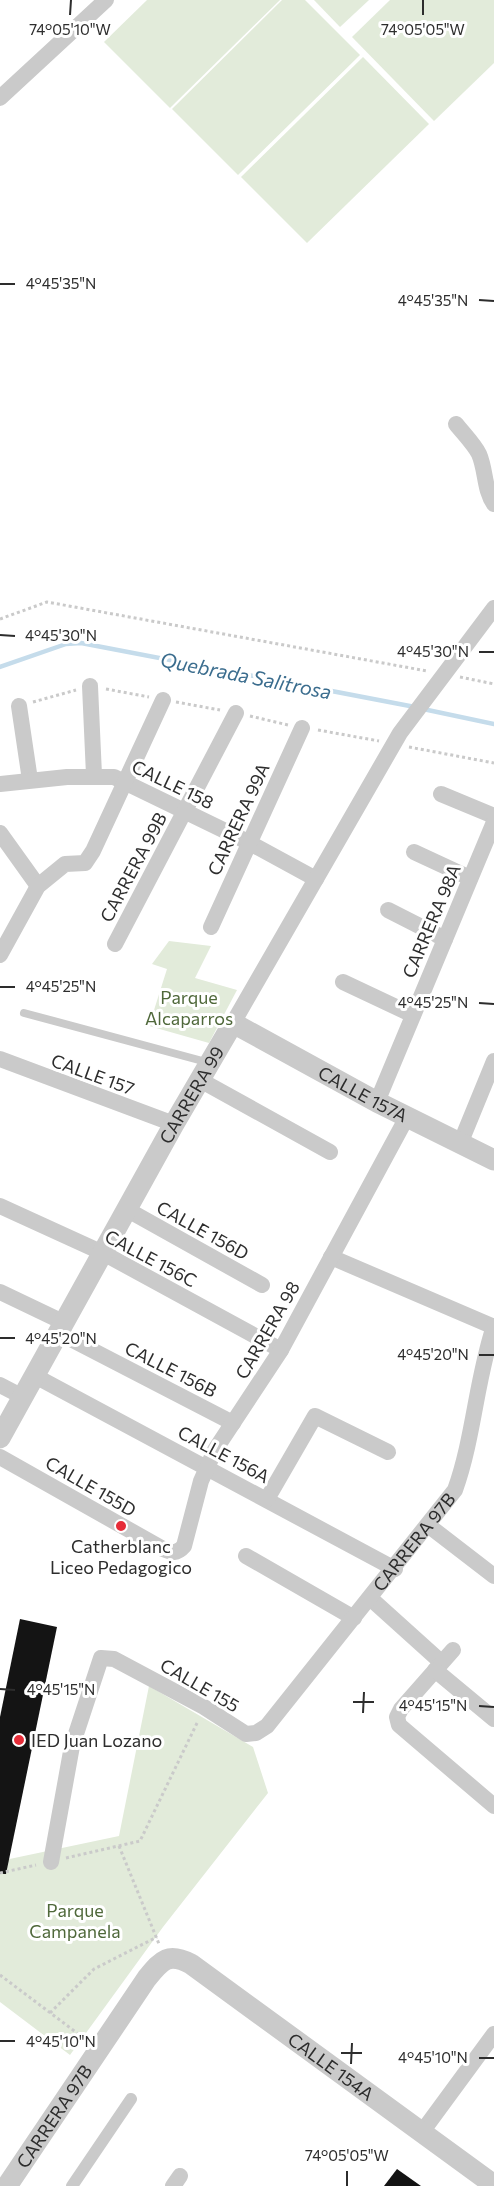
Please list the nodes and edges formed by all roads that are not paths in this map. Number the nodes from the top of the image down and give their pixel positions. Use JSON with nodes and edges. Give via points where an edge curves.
{"nodes":[{"id":1,"x":106,"y":0,"type":"edge"},
{"id":2,"x":0,"y":98,"type":"edge"},
{"id":3,"x":456,"y":424,"type":"dead end"},
{"id":4,"x":494,"y":504,"type":"edge"},
{"id":5,"x":494,"y":608,"type":"edge"},
{"id":6,"x":90,"y":686,"type":"dead end"},
{"id":7,"x":163,"y":700,"type":"dead end"},
{"id":8,"x":19,"y":706,"type":"dead end"},
{"id":9,"x":236,"y":713,"type":"dead end"},
{"id":10,"x":302,"y":728,"type":"dead end"},
{"id":11,"x":94,"y":775,"type":"junction"},
{"id":12,"x":30,"y":780,"type":"junction"},
{"id":13,"x":125,"y":782,"type":"junction"},
{"id":14,"x":0,"y":784,"type":"edge"},
{"id":15,"x":441,"y":794,"type":"dead end"},
{"id":16,"x":185,"y":811,"type":"junction"},
{"id":17,"x":494,"y":816,"type":"edge"},
{"id":18,"x":494,"y":822,"type":"edge"},
{"id":19,"x":0,"y":833,"type":"edge"},
{"id":20,"x":248,"y":842,"type":"junction"},
{"id":21,"x":414,"y":852,"type":"dead end"},
{"id":22,"x":470,"y":878,"type":"junction"},
{"id":23,"x":316,"y":879,"type":"junction"},
{"id":24,"x":38,"y":886,"type":"junction"},
{"id":25,"x":388,"y":910,"type":"dead end"},
{"id":26,"x":211,"y":927,"type":"dead end"},
{"id":27,"x":445,"y":939,"type":"junction"},
{"id":28,"x":115,"y":944,"type":"dead end"},
{"id":29,"x":0,"y":955,"type":"edge"},
{"id":30,"x":343,"y":982,"type":"dead end"},
{"id":31,"x":24,"y":1013,"type":"dead end"},
{"id":32,"x":413,"y":1015,"type":"junction"},
{"id":33,"x":233,"y":1023,"type":"junction"},
{"id":34,"x":0,"y":1059,"type":"edge"},
{"id":35,"x":494,"y":1061,"type":"edge"},
{"id":36,"x":205,"y":1072,"type":"junction"},
{"id":37,"x":377,"y":1102,"type":"junction"},
{"id":38,"x":407,"y":1117,"type":"junction"},
{"id":39,"x":174,"y":1124,"type":"junction"},
{"id":40,"x":460,"y":1144,"type":"junction"},
{"id":41,"x":330,"y":1152,"type":"dead end"},
{"id":42,"x":494,"y":1160,"type":"edge"},
{"id":43,"x":0,"y":1206,"type":"edge"},
{"id":44,"x":126,"y":1209,"type":"junction"},
{"id":45,"x":103,"y":1253,"type":"junction"},
{"id":46,"x":331,"y":1257,"type":"junction"},
{"id":47,"x":262,"y":1285,"type":"dead end"},
{"id":48,"x":0,"y":1292,"type":"edge"},
{"id":49,"x":494,"y":1327,"type":"edge"},
{"id":50,"x":62,"y":1328,"type":"junction"},
{"id":51,"x":281,"y":1350,"type":"junction"},
{"id":52,"x":35,"y":1376,"type":"junction"},
{"id":53,"x":0,"y":1385,"type":"edge"},
{"id":54,"x":23,"y":1397,"type":"junction"},
{"id":55,"x":233,"y":1423,"type":"junction"},
{"id":56,"x":0,"y":1438,"type":"edge"},
{"id":57,"x":388,"y":1452,"type":"dead end"},
{"id":58,"x":0,"y":1457,"type":"edge"},
{"id":59,"x":208,"y":1467,"type":"junction"},
{"id":60,"x":267,"y":1499,"type":"junction"},
{"id":61,"x":429,"y":1526,"type":"junction"},
{"id":62,"x":163,"y":1550,"type":"joint"},
{"id":63,"x":246,"y":1556,"type":"dead end"},
{"id":64,"x":395,"y":1569,"type":"junction"},
{"id":65,"x":494,"y":1576,"type":"edge"},
{"id":66,"x":370,"y":1598,"type":"junction"},
{"id":67,"x":354,"y":1618,"type":"junction"},
{"id":68,"x":453,"y":1650,"type":"dead end"},
{"id":69,"x":438,"y":1666,"type":"junction"},
{"id":70,"x":494,"y":1719,"type":"edge"},
{"id":71,"x":267,"y":1726,"type":"joint"},
{"id":72,"x":494,"y":1806,"type":"edge"},
{"id":73,"x":51,"y":1862,"type":"road end"},
{"id":74,"x":165,"y":1959,"type":"joint"},
{"id":75,"x":494,"y":2034,"type":"edge"},
{"id":76,"x":131,"y":2099,"type":"dead end"},
{"id":77,"x":422,"y":2132,"type":"junction"},
{"id":78,"x":494,"y":2185,"type":"edge"},
{"id":79,"x":7,"y":2186,"type":"edge"},
{"id":80,"x":72,"y":2186,"type":"edge"}],
"edges":[{"from":1,"to":2,"type":"street"},
{"from":3,"to":4,"type":"street","via":[[478,452],[486,474],[488,497]]},
{"from":5,"to":23,"type":"street","name":"CARRERA 99","via":[[400,733]]},
{"from":6,"to":11,"type":"street"},
{"from":7,"to":13,"type":"street"},
{"from":8,"to":12,"type":"street"},
{"from":9,"to":16,"type":"street","name":"CARRERA 99B"},
{"from":10,"to":20,"type":"street","name":"CARRERA 99A"},
{"from":11,"to":12,"type":"street","name":"CALLE 158"},
{"from":11,"to":13,"type":"street","name":"CALLE 158"},
{"from":12,"to":14,"type":"street","name":"CALLE 158"},
{"from":13,"to":16,"type":"street","name":"CALLE 158"},
{"from":13,"to":24,"type":"street","via":[[85,862],[65,864]]},
{"from":15,"to":17,"type":"street"},
{"from":16,"to":20,"type":"street","name":"CALLE 158"},
{"from":16,"to":28,"type":"street","name":"CARRERA 99B"},
{"from":18,"to":22,"type":"street","name":"CARRERA 98A"},
{"from":19,"to":24,"type":"street"},
{"from":20,"to":23,"type":"street","name":"CALLE 158"},
{"from":20,"to":26,"type":"street","name":"CARRERA 99A"},
{"from":21,"to":22,"type":"street"},
{"from":22,"to":27,"type":"street","name":"CARRERA 98A"},
{"from":23,"to":33,"type":"street","name":"CARRERA 99"},
{"from":24,"to":29,"type":"street"},
{"from":25,"to":27,"type":"street"},
{"from":27,"to":32,"type":"street","name":"CARRERA 98A"},
{"from":30,"to":32,"type":"street"},
{"from":31,"to":36,"type":"lane"},
{"from":32,"to":37,"type":"street","name":"CARRERA 98A"},
{"from":33,"to":36,"type":"street","name":"CARRERA 99"},
{"from":33,"to":37,"type":"street","name":"CALLE 157A"},
{"from":34,"to":39,"type":"street","name":"CALLE 157"},
{"from":35,"to":40,"type":"street"},
{"from":36,"to":39,"type":"street","name":"CARRERA 99"},
{"from":36,"to":41,"type":"street"},
{"from":37,"to":38,"type":"street","name":"CALLE 157A"},
{"from":38,"to":40,"type":"street","name":"CALLE 157A"},
{"from":38,"to":46,"type":"street","name":"CARRERA 98"},
{"from":39,"to":44,"type":"street","name":"CARRERA 99"},
{"from":40,"to":42,"type":"street","name":"CALLE 157A"},
{"from":43,"to":45,"type":"street","name":"CALLE 156C"},
{"from":44,"to":45,"type":"street","name":"CARRERA 99"},
{"from":44,"to":47,"type":"street","name":"CALLE 156D"},
{"from":45,"to":50,"type":"street","name":"CARRERA 99"},
{"from":45,"to":51,"type":"street","name":"CALLE 156C"},
{"from":46,"to":49,"type":"street"},
{"from":46,"to":51,"type":"street","name":"CARRERA 98"},
{"from":48,"to":50,"type":"street","name":"CALLE 156B"},
{"from":49,"to":61,"type":"street","name":"CARRERA 97B","via":[[481,1365],[465,1463],[455,1490]]},
{"from":50,"to":52,"type":"street","name":"CARRERA 99"},
{"from":50,"to":55,"type":"street","name":"CALLE 156B"},
{"from":51,"to":55,"type":"street","name":"CARRERA 98"},
{"from":52,"to":54,"type":"street","name":"CARRERA 99"},
{"from":52,"to":59,"type":"street","name":"CALLE 156A"},
{"from":53,"to":54,"type":"street"},
{"from":54,"to":56,"type":"street","name":"CARRERA 99"},
{"from":55,"to":59,"type":"street","name":"CARRERA 98"},
{"from":57,"to":60,"type":"street","via":[[315,1416]]},
{"from":58,"to":62,"type":"street","name":"CALLE 155D"},
{"from":59,"to":60,"type":"street","name":"CALLE 156A"},
{"from":59,"to":62,"type":"street","name":"CARRERA 98","via":[[184,1546],[171,1553]]},
{"from":60,"to":64,"type":"street","name":"CALLE 156A"},
{"from":61,"to":64,"type":"street","name":"CARRERA 97B"},
{"from":61,"to":65,"type":"street"},
{"from":63,"to":67,"type":"street"},
{"from":64,"to":66,"type":"street","name":"CARRERA 97B"},
{"from":66,"to":67,"type":"street","name":"CARRERA 97B"},
{"from":66,"to":69,"type":"street"},
{"from":67,"to":71,"type":"street","name":"CARRERA 97B"},
{"from":68,"to":69,"type":"street"},
{"from":69,"to":70,"type":"street"},
{"from":69,"to":72,"type":"street","via":[[401,1709],[399,1725]]},
{"from":71,"to":73,"type":"street","name":"CALLE 155","via":[[246,1734],[114,1659],[101,1658],[72,1746]]},
{"from":74,"to":77,"type":"street","name":"CALLE 154A","via":[[179,1958],[191,1964]]},
{"from":74,"to":79,"type":"street","name":"CARRERA 97B","via":[[147,1978]]},
{"from":75,"to":77,"type":"street"},
{"from":76,"to":80,"type":"street"},
{"from":77,"to":78,"type":"street","name":"CALLE 154A"}]}
